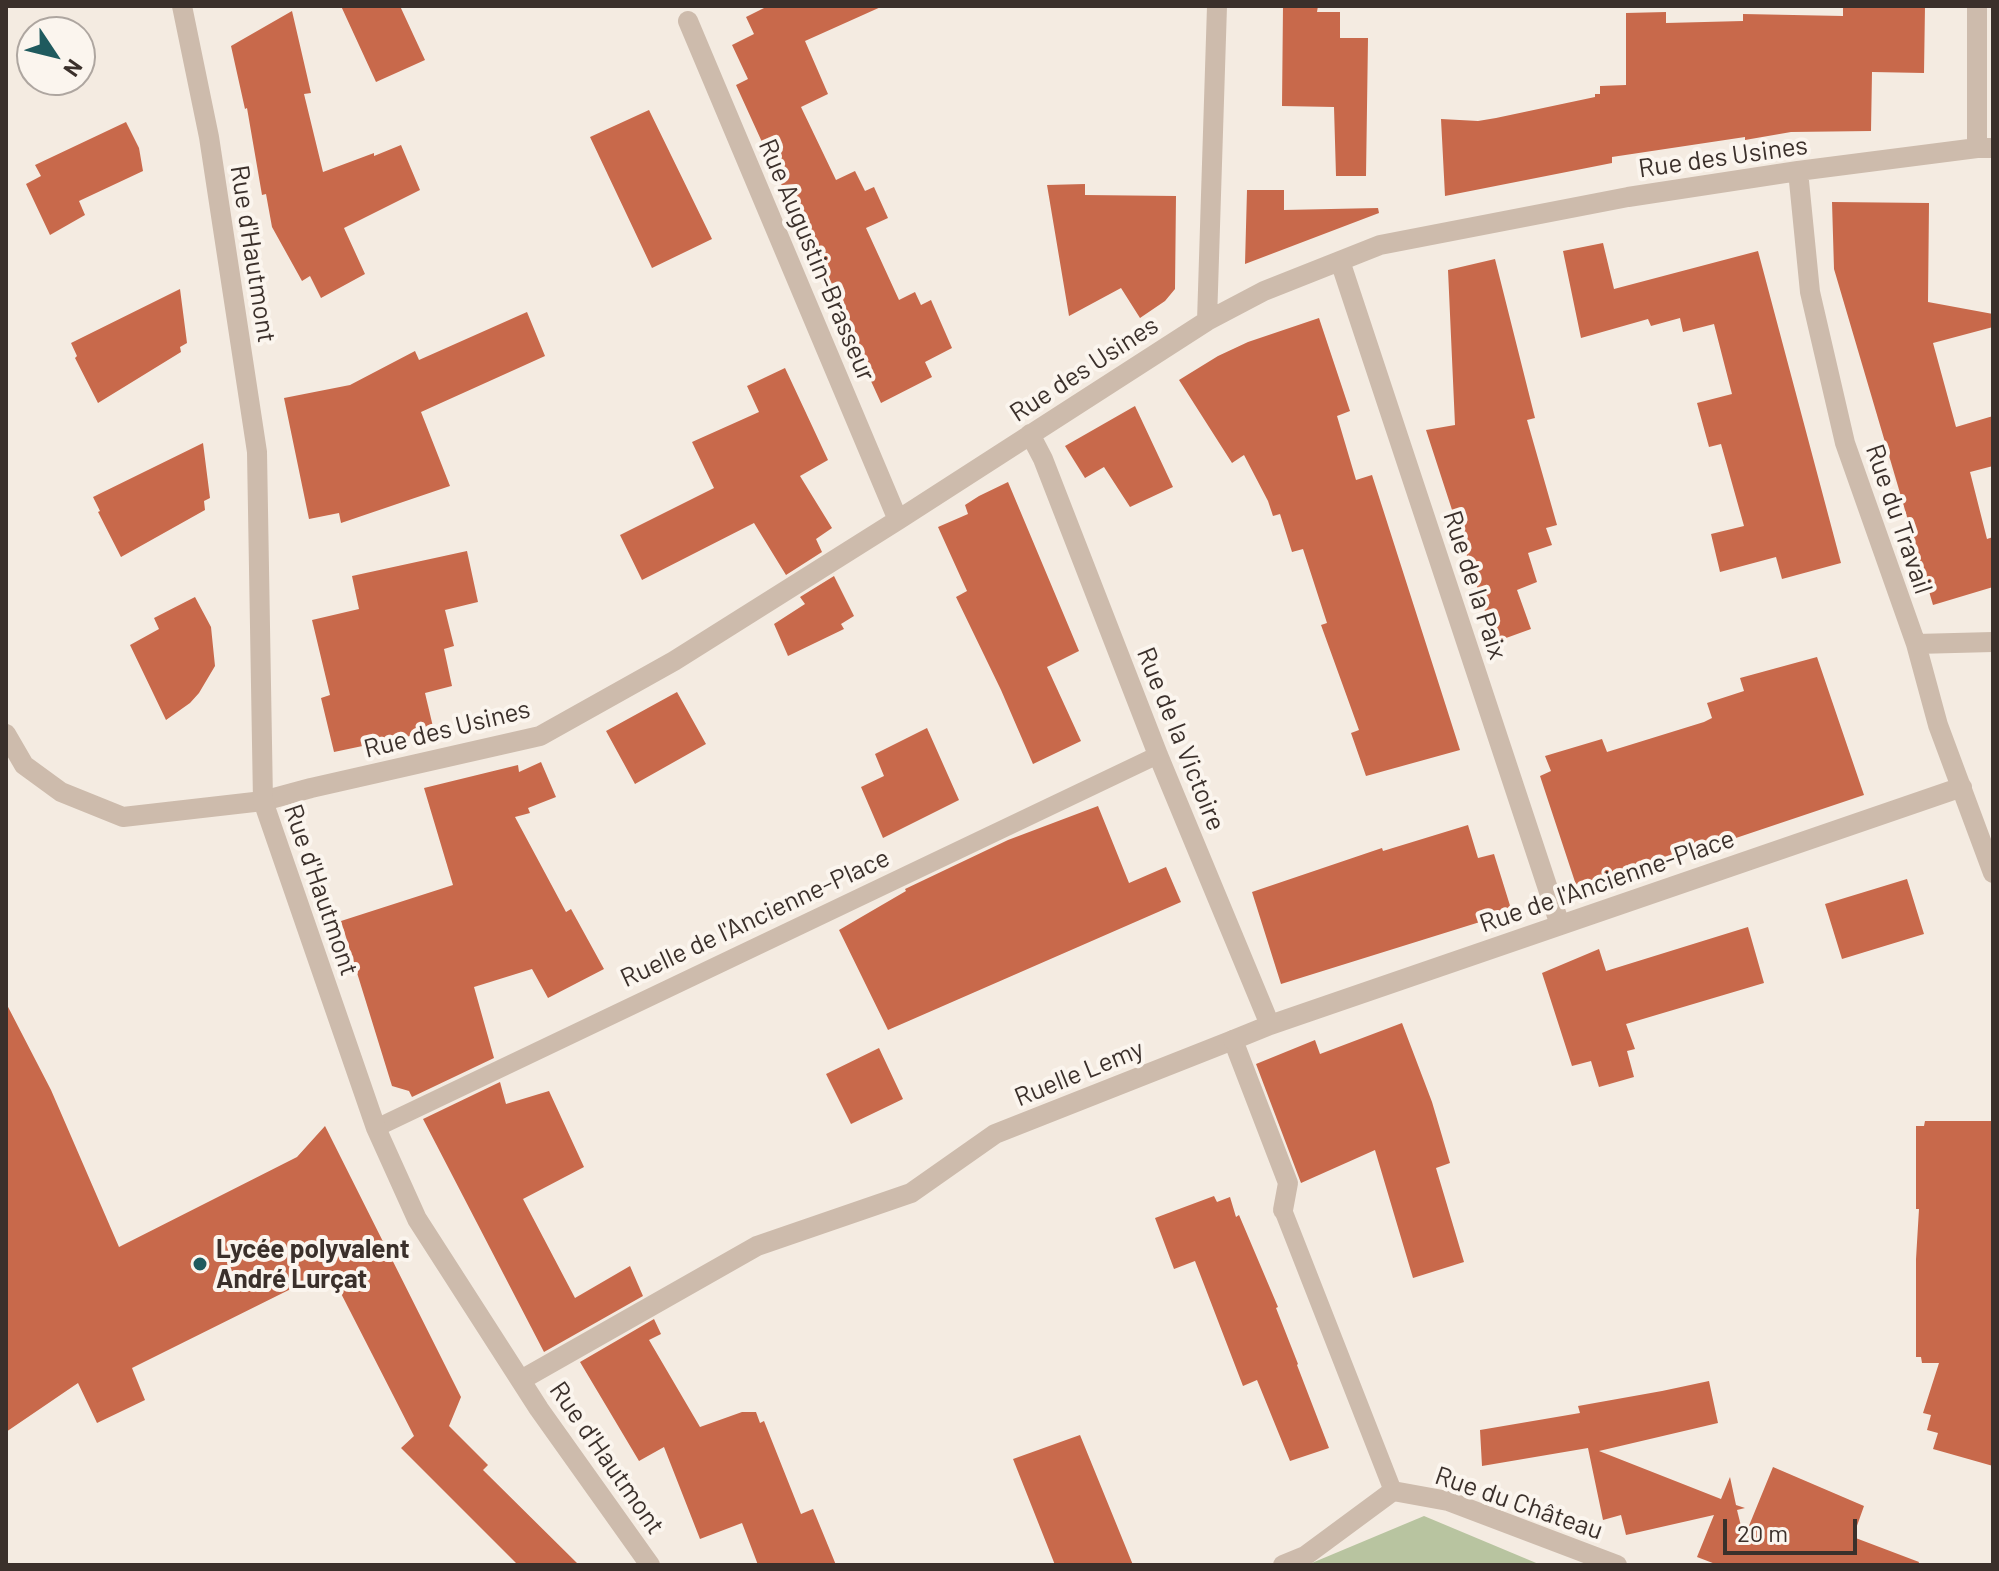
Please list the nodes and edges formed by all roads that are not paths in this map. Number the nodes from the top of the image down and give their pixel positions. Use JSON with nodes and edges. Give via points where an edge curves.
{"nodes":[{"id":1,"x":182,"y":6,"type":"edge"},
{"id":2,"x":1217,"y":6,"type":"edge"},
{"id":3,"x":1977,"y":6,"type":"edge"},
{"id":4,"x":688,"y":21,"type":"dead end"},
{"id":5,"x":1985,"y":148,"type":"edge"},
{"id":6,"x":1798,"y":171,"type":"junction"},
{"id":7,"x":1340,"y":261,"type":"junction"},
{"id":8,"x":1207,"y":321,"type":"junction"},
{"id":9,"x":1030,"y":434,"type":"junction"},
{"id":10,"x":898,"y":520,"type":"junction"},
{"id":11,"x":1993,"y":642,"type":"edge"},
{"id":12,"x":1916,"y":644,"type":"junction"},
{"id":13,"x":6,"y":734,"type":"edge"},
{"id":14,"x":1158,"y":755,"type":"junction"},
{"id":15,"x":1962,"y":787,"type":"junction"},
{"id":16,"x":263,"y":801,"type":"junction"},
{"id":17,"x":1993,"y":873,"type":"edge"},
{"id":18,"x":1560,"y":925,"type":"junction"},
{"id":19,"x":1270,"y":1025,"type":"junction"},
{"id":20,"x":1233,"y":1040,"type":"junction"},
{"id":21,"x":376,"y":1128,"type":"junction"},
{"id":22,"x":1283,"y":1210,"type":"joint"},
{"id":23,"x":521,"y":1380,"type":"junction"},
{"id":24,"x":1393,"y":1491,"type":"junction"},
{"id":25,"x":650,"y":1565,"type":"edge"},
{"id":26,"x":1283,"y":1565,"type":"edge"},
{"id":27,"x":1617,"y":1565,"type":"edge"}],
"edges":[{"from":1,"to":16,"type":"street","name":"Rue d'Hautmont","via":[[209,137],[257,452]]},
{"from":2,"to":8,"type":"street"},
{"from":3,"to":5,"type":"street"},
{"from":4,"to":10,"type":"street","name":"Rue Augustin-Brasseur"},
{"from":5,"to":6,"type":"street","name":"Rue des Usines"},
{"from":6,"to":7,"type":"street","name":"Rue des Usines","via":[[1628,197],[1380,245]]},
{"from":6,"to":12,"type":"street","name":"Rue du Travail","via":[[1810,292],[1845,443]]},
{"from":7,"to":8,"type":"street","name":"Rue des Usines"},
{"from":7,"to":18,"type":"street","name":"Rue de la Paix"},
{"from":8,"to":9,"type":"street","name":"Rue des Usines"},
{"from":9,"to":10,"type":"street","name":"Rue des Usines"},
{"from":9,"to":14,"type":"street","name":"Rue de la Victoire"},
{"from":10,"to":16,"type":"street","name":"Rue des Usines","via":[[674,661],[540,736]]},
{"from":11,"to":12,"type":"street"},
{"from":12,"to":15,"type":"street","name":"Rue du Travail"},
{"from":13,"to":16,"type":"street","name":"Rue des Usines","via":[[24,765],[61,792],[123,817]]},
{"from":14,"to":19,"type":"street","name":"Rue de la Victoire"},
{"from":14,"to":21,"type":"lane","name":"Ruelle de l'Ancienne-Place"},
{"from":15,"to":17,"type":"street","name":"Rue du Travail"},
{"from":15,"to":18,"type":"street","name":"Rue de l'Ancienne-Place"},
{"from":16,"to":21,"type":"street","name":"Rue d'Hautmont"},
{"from":18,"to":19,"type":"street","name":"Rue de l'Ancienne-Place"},
{"from":19,"to":20,"type":"street"},
{"from":20,"to":22,"type":"street","via":[[1288,1183]]},
{"from":20,"to":23,"type":"street","name":"Ruelle Lemy","via":[[995,1134],[911,1193],[757,1246]]},
{"from":21,"to":23,"type":"street","name":"Rue d'Hautmont","via":[[417,1219]]},
{"from":22,"to":24,"type":"lane"},
{"from":23,"to":25,"type":"street","name":"Rue d'Hautmont"},
{"from":24,"to":26,"type":"street","name":"Rue du Château","via":[[1305,1556]]},
{"from":24,"to":27,"type":"street","name":"Rue du Château","via":[[1448,1501]]}]}
